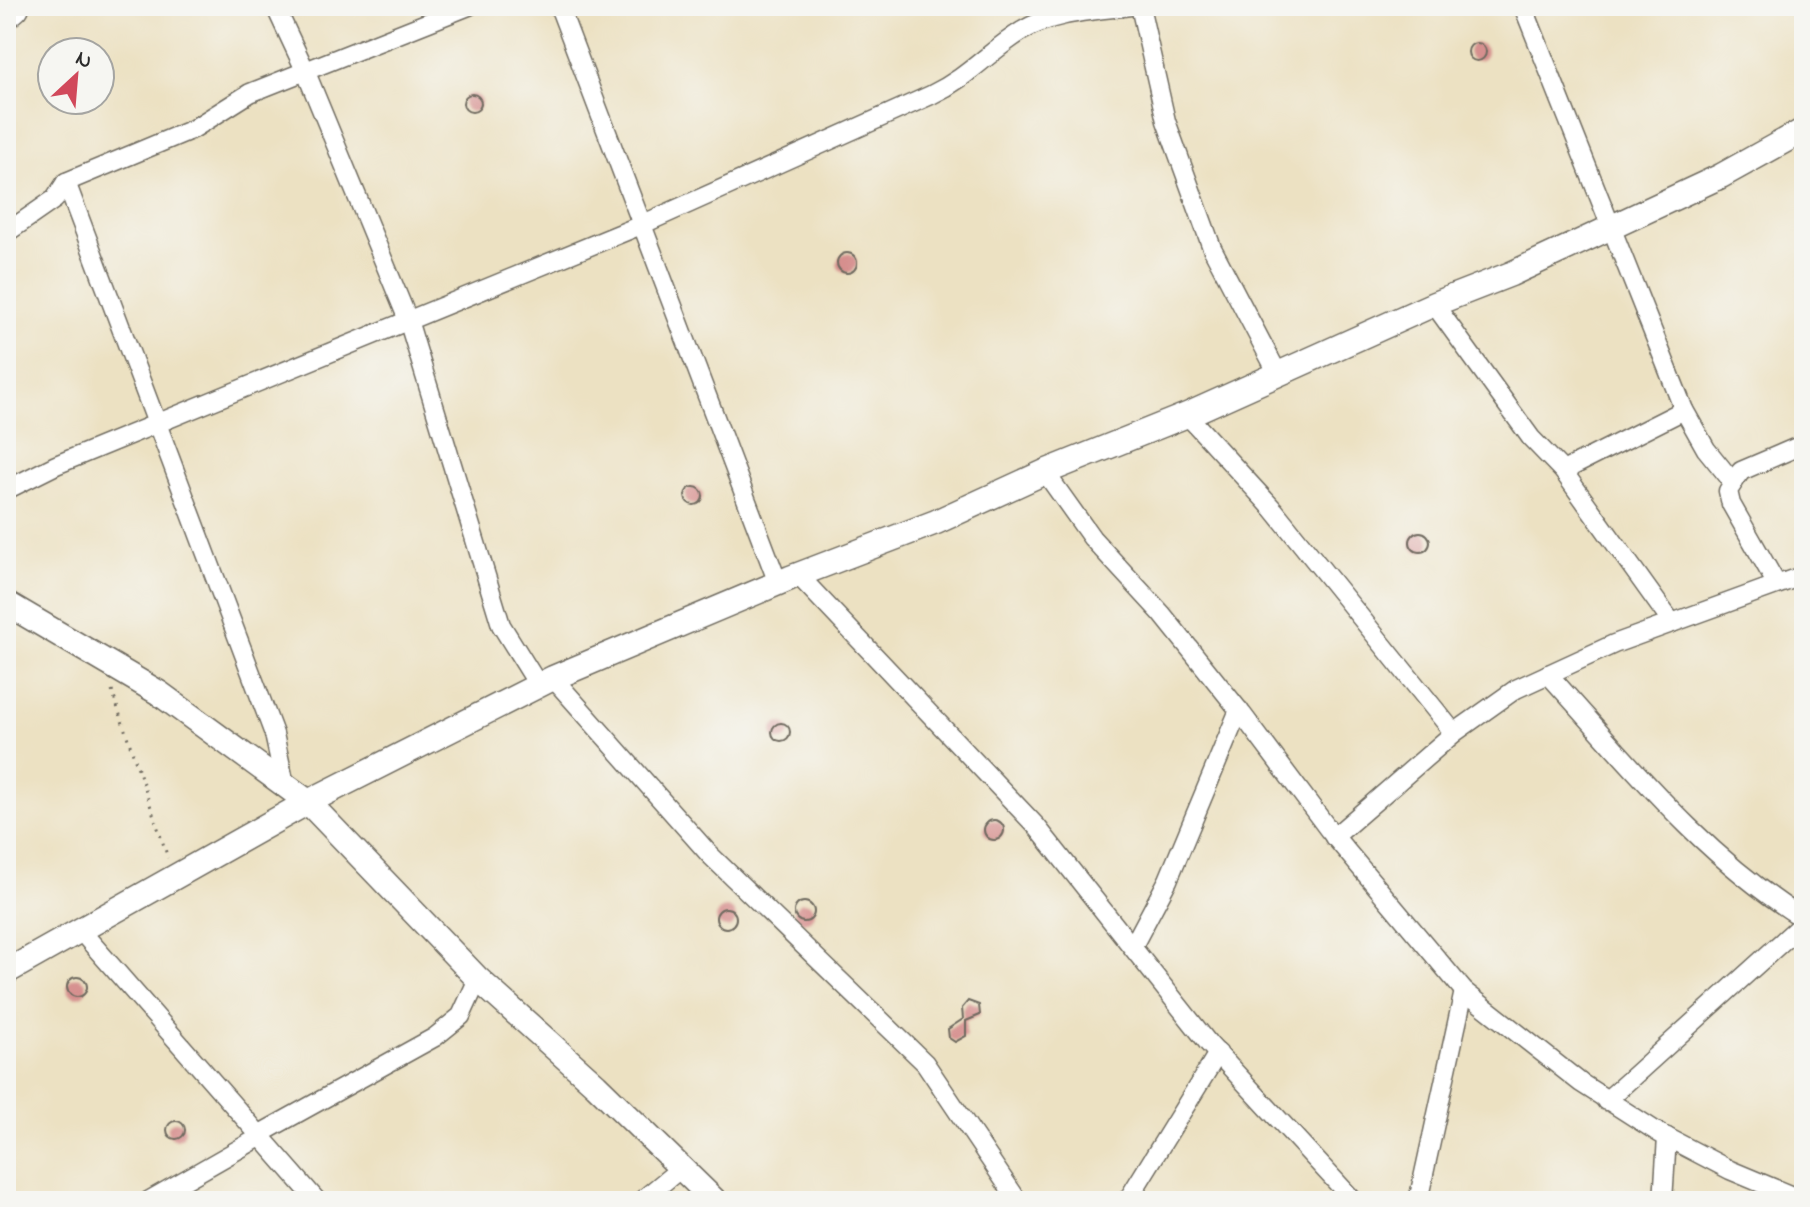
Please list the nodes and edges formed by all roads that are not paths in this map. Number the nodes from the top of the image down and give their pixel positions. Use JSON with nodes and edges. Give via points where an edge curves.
{"nodes":[{"id":1,"x":13,"y":6,"type":"edge"},
{"id":2,"x":275,"y":6,"type":"edge"},
{"id":3,"x":469,"y":6,"type":"edge"},
{"id":4,"x":559,"y":6,"type":"edge"},
{"id":5,"x":1130,"y":6,"type":"edge"},
{"id":6,"x":1140,"y":6,"type":"edge"},
{"id":7,"x":1523,"y":6,"type":"edge"},
{"id":8,"x":6,"y":12,"type":"edge"},
{"id":9,"x":305,"y":70,"type":"junction"},
{"id":10,"x":1804,"y":130,"type":"edge"},
{"id":11,"x":66,"y":182,"type":"junction"},
{"id":12,"x":641,"y":225,"type":"junction"},
{"id":13,"x":1612,"y":225,"type":"junction"},
{"id":14,"x":6,"y":233,"type":"edge"},
{"id":15,"x":1434,"y":304,"type":"junction"},
{"id":16,"x":408,"y":320,"type":"junction"},
{"id":17,"x":1277,"y":372,"type":"junction"},
{"id":18,"x":1684,"y":410,"type":"junction"},
{"id":19,"x":1187,"y":415,"type":"junction"},
{"id":20,"x":155,"y":425,"type":"junction"},
{"id":21,"x":1804,"y":444,"type":"edge"},
{"id":22,"x":1563,"y":471,"type":"junction"},
{"id":23,"x":1045,"y":472,"type":"junction"},
{"id":24,"x":1732,"y":481,"type":"junction"},
{"id":25,"x":6,"y":490,"type":"edge"},
{"id":26,"x":1804,"y":575,"type":"edge"},
{"id":27,"x":788,"y":579,"type":"junction"},
{"id":28,"x":1776,"y":583,"type":"junction"},
{"id":29,"x":6,"y":603,"type":"edge"},
{"id":30,"x":1672,"y":623,"type":"junction"},
{"id":31,"x":1548,"y":674,"type":"junction"},
{"id":32,"x":546,"y":682,"type":"junction"},
{"id":33,"x":1239,"y":710,"type":"junction"},
{"id":34,"x":1454,"y":733,"type":"junction"},
{"id":35,"x":285,"y":785,"type":"junction"},
{"id":36,"x":308,"y":802,"type":"junction"},
{"id":37,"x":1334,"y":837,"type":"junction"},
{"id":38,"x":1804,"y":921,"type":"edge"},
{"id":39,"x":80,"y":930,"type":"junction"},
{"id":40,"x":1133,"y":946,"type":"junction"},
{"id":41,"x":6,"y":972,"type":"edge"},
{"id":42,"x":478,"y":979,"type":"junction"},
{"id":43,"x":1464,"y":991,"type":"junction"},
{"id":44,"x":1218,"y":1053,"type":"junction"},
{"id":45,"x":1606,"y":1101,"type":"junction"},
{"id":46,"x":259,"y":1136,"type":"junction"},
{"id":47,"x":1667,"y":1137,"type":"junction"},
{"id":48,"x":681,"y":1168,"type":"junction"},
{"id":49,"x":148,"y":1201,"type":"edge"},
{"id":50,"x":317,"y":1201,"type":"edge"},
{"id":51,"x":641,"y":1201,"type":"edge"},
{"id":52,"x":715,"y":1201,"type":"edge"},
{"id":53,"x":1018,"y":1201,"type":"edge"},
{"id":54,"x":1127,"y":1201,"type":"edge"},
{"id":55,"x":1354,"y":1201,"type":"edge"},
{"id":56,"x":1418,"y":1201,"type":"edge"},
{"id":57,"x":1663,"y":1201,"type":"edge"},
{"id":58,"x":1804,"y":1201,"type":"edge"}],
"edges":[{"from":1,"to":8,"type":"highway"},
{"from":2,"to":9,"type":"street"},
{"from":3,"to":9,"type":"street"},
{"from":4,"to":12,"type":"street"},
{"from":5,"to":12,"type":"street","via":[[1078,13],[1024,30],[954,84]]},
{"from":6,"to":17,"type":"street","via":[[1166,121],[1212,248]]},
{"from":7,"to":13,"type":"street"},
{"from":9,"to":11,"type":"street","via":[[250,93],[144,152]]},
{"from":9,"to":16,"type":"street"},
{"from":10,"to":13,"type":"street","via":[[1721,176]]},
{"from":11,"to":14,"type":"street","via":[[55,199]]},
{"from":11,"to":20,"type":"street"},
{"from":12,"to":16,"type":"street"},
{"from":12,"to":27,"type":"street"},
{"from":13,"to":15,"type":"street"},
{"from":13,"to":18,"type":"street"},
{"from":15,"to":17,"type":"street"},
{"from":15,"to":22,"type":"street","via":[[1531,438]]},
{"from":16,"to":20,"type":"street"},
{"from":16,"to":32,"type":"street","via":[[501,625]]},
{"from":17,"to":19,"type":"street"},
{"from":18,"to":22,"type":"street"},
{"from":18,"to":24,"type":"street"},
{"from":19,"to":23,"type":"street"},
{"from":19,"to":34,"type":"street","via":[[1274,510]]},
{"from":20,"to":25,"type":"street"},
{"from":20,"to":35,"type":"street","via":[[274,734]]},
{"from":21,"to":24,"type":"street","via":[[1741,471]]},
{"from":22,"to":30,"type":"street"},
{"from":23,"to":27,"type":"street","via":[[936,522]]},
{"from":23,"to":33,"type":"street","via":[[1092,538]]},
{"from":24,"to":28,"type":"street","via":[[1731,504]]},
{"from":26,"to":28,"type":"street"},
{"from":27,"to":32,"type":"street"},
{"from":27,"to":40,"type":"street","via":[[1037,827]]},
{"from":28,"to":30,"type":"street"},
{"from":29,"to":35,"type":"street","via":[[159,693]]},
{"from":30,"to":31,"type":"street"},
{"from":31,"to":34,"type":"street","via":[[1516,689]]},
{"from":31,"to":38,"type":"street","via":[[1707,846],[1752,886]]},
{"from":32,"to":36,"type":"street"},
{"from":32,"to":53,"type":"street","via":[[710,855],[925,1063]]},
{"from":33,"to":37,"type":"street"},
{"from":33,"to":40,"type":"street","via":[[1168,880]]},
{"from":34,"to":37,"type":"street"},
{"from":35,"to":36,"type":"street"},
{"from":36,"to":39,"type":"street"},
{"from":36,"to":42,"type":"street"},
{"from":37,"to":43,"type":"street"},
{"from":38,"to":45,"type":"street"},
{"from":39,"to":41,"type":"street"},
{"from":39,"to":46,"type":"street"},
{"from":40,"to":44,"type":"street"},
{"from":42,"to":46,"type":"street","via":[[461,1016],[435,1037]]},
{"from":42,"to":48,"type":"street"},
{"from":43,"to":45,"type":"street"},
{"from":43,"to":56,"type":"street"},
{"from":44,"to":54,"type":"street"},
{"from":44,"to":55,"type":"street"},
{"from":45,"to":47,"type":"street"},
{"from":46,"to":49,"type":"street"},
{"from":46,"to":50,"type":"street"},
{"from":47,"to":57,"type":"street"},
{"from":47,"to":58,"type":"street"},
{"from":48,"to":51,"type":"street"},
{"from":48,"to":52,"type":"street"}]}
